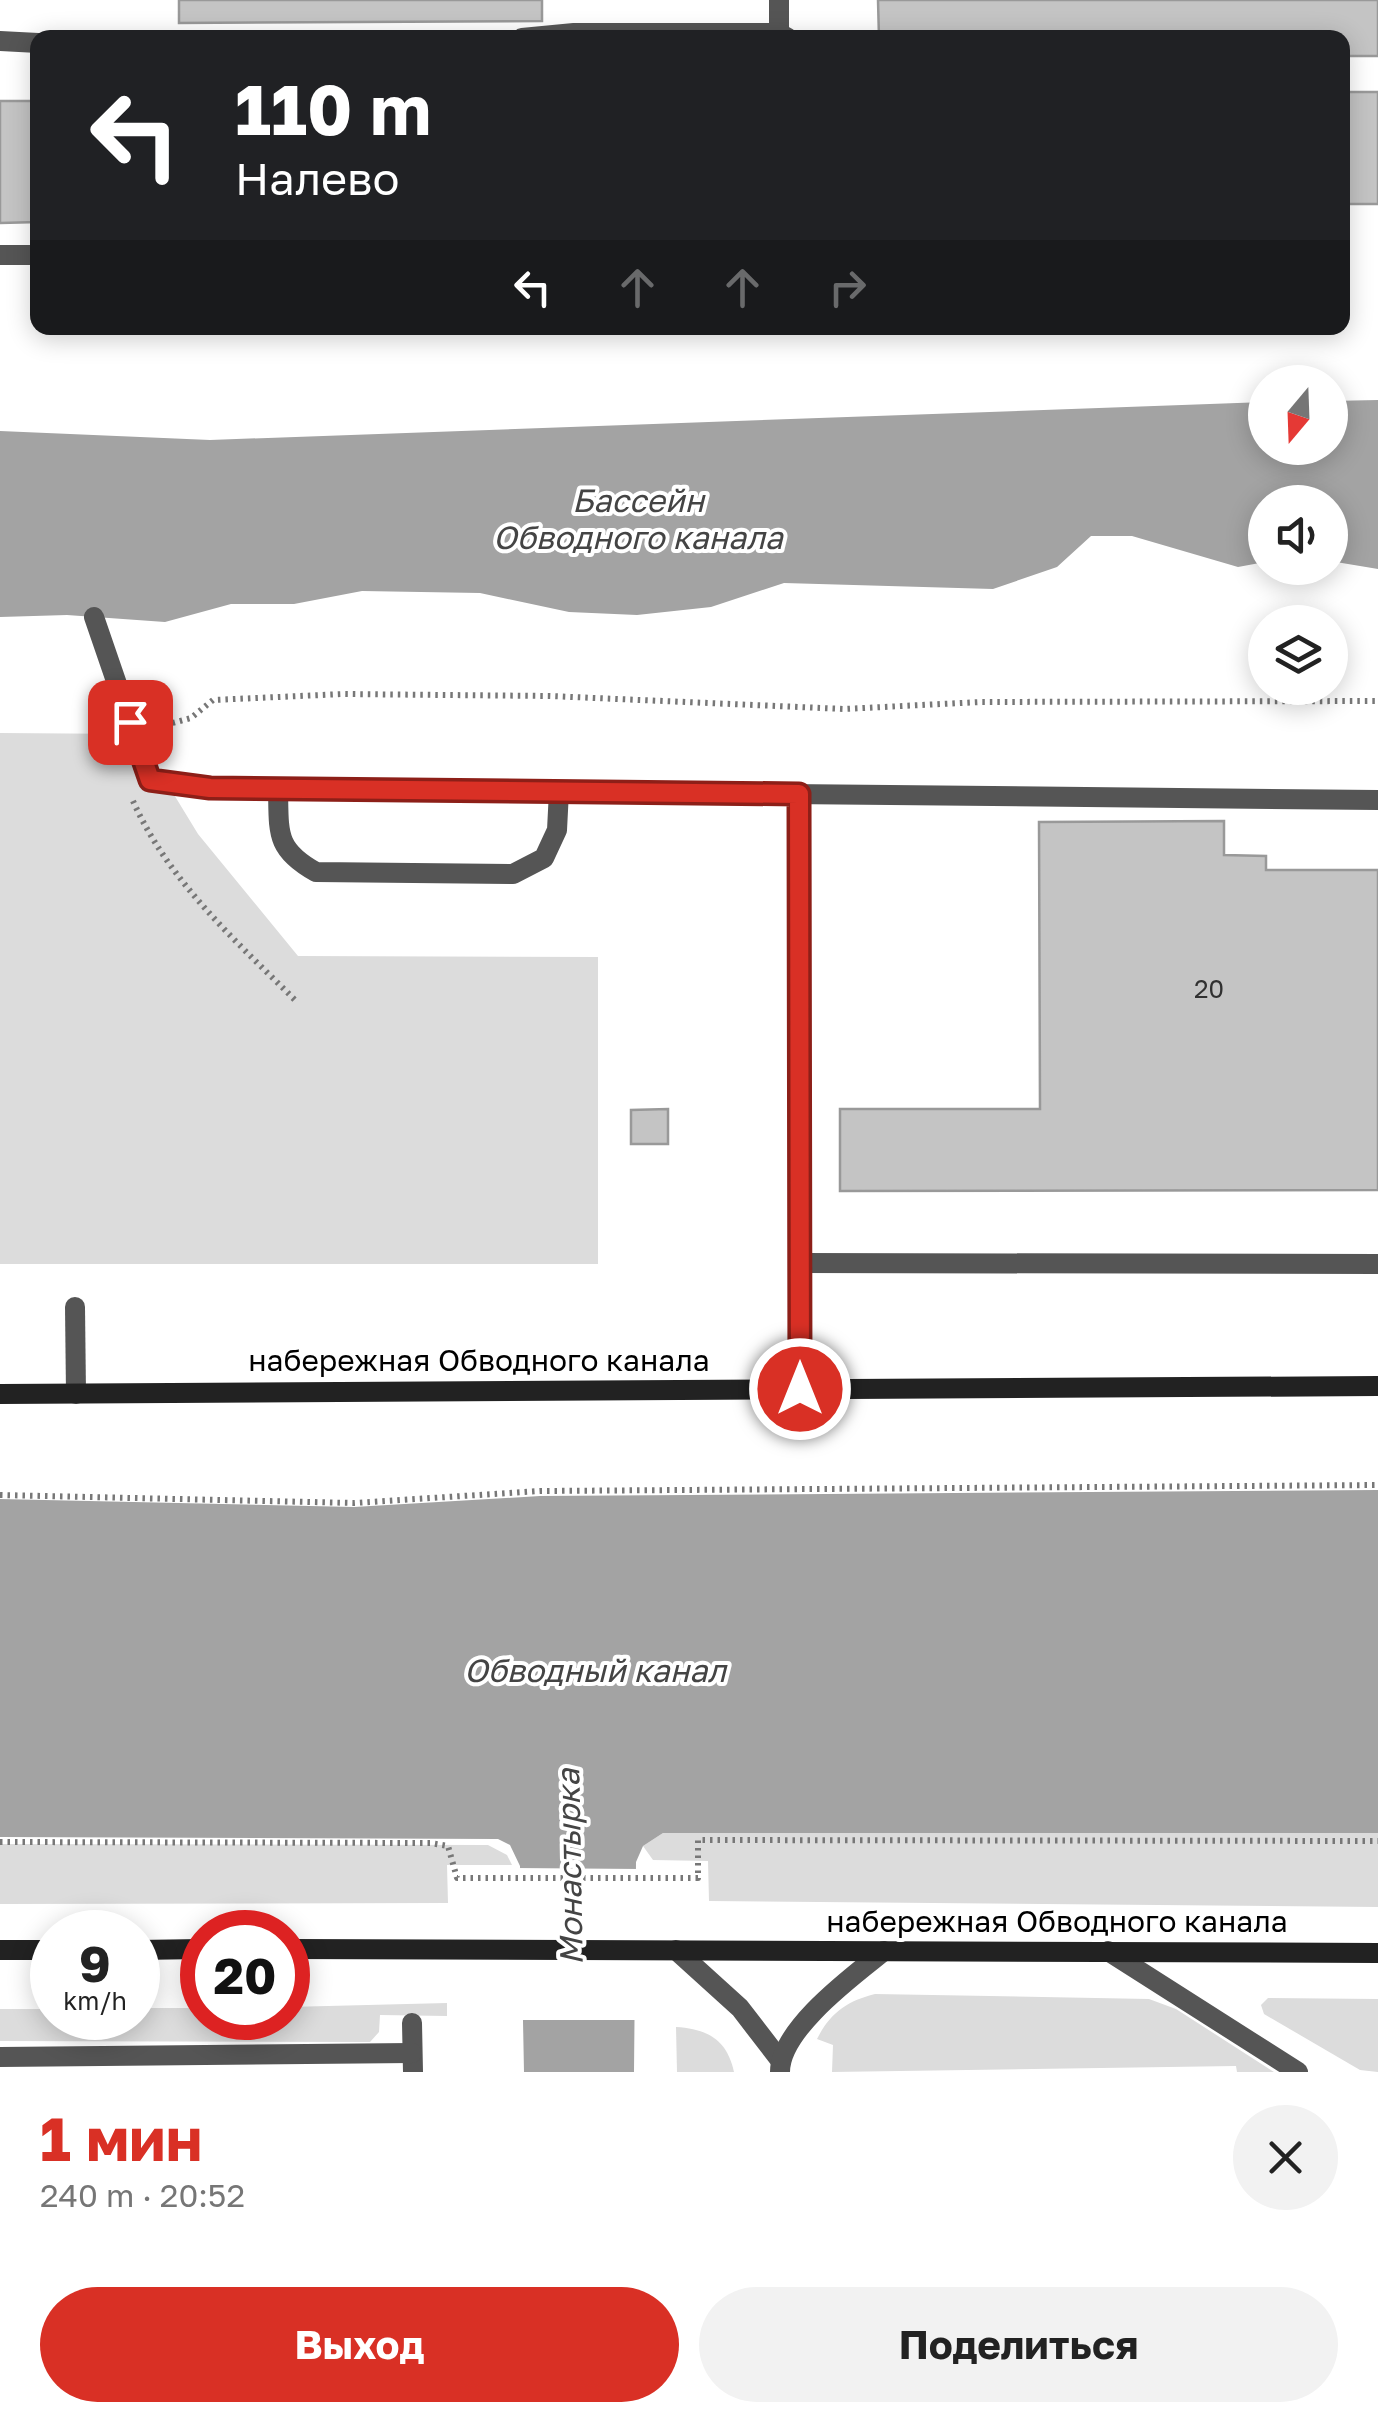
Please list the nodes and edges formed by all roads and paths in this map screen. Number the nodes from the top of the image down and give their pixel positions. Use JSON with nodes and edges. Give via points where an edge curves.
{"nodes":[{"id":1,"x":779,"y":0,"type":"edge"},
{"id":2,"x":783,"y":30,"type":"edge"},
{"id":3,"x":0,"y":42,"type":"edge"},
{"id":4,"x":30,"y":43,"type":"edge"},
{"id":5,"x":0,"y":255,"type":"edge"},
{"id":6,"x":30,"y":256,"type":"edge"},
{"id":7,"x":94,"y":616,"type":"dead end"},
{"id":8,"x":1378,"y":701,"type":"edge"},
{"id":9,"x":142,"y":757,"type":"junction"},
{"id":10,"x":278,"y":788,"type":"junction"},
{"id":11,"x":559,"y":791,"type":"junction"},
{"id":12,"x":799,"y":794,"type":"junction"},
{"id":13,"x":1378,"y":800,"type":"edge"},
{"id":14,"x":298,"y":1003,"type":"dead end"},
{"id":15,"x":800,"y":1263,"type":"junction"},
{"id":16,"x":1378,"y":1264,"type":"edge"},
{"id":17,"x":75,"y":1307,"type":"dead end"},
{"id":18,"x":1378,"y":1386,"type":"edge"},
{"id":19,"x":800,"y":1389,"type":"junction"},
{"id":20,"x":0,"y":1394,"type":"edge"},
{"id":21,"x":76,"y":1394,"type":"junction"},
{"id":22,"x":1378,"y":1485,"type":"edge"},
{"id":23,"x":0,"y":1495,"type":"edge"},
{"id":24,"x":1378,"y":1841,"type":"edge"},
{"id":25,"x":0,"y":1842,"type":"edge"},
{"id":26,"x":310,"y":1949,"type":"edge"},
{"id":27,"x":0,"y":1950,"type":"edge"},
{"id":28,"x":30,"y":1950,"type":"edge"},
{"id":29,"x":676,"y":1950,"type":"junction"},
{"id":30,"x":884,"y":1951,"type":"junction"},
{"id":31,"x":1108,"y":1951,"type":"junction"},
{"id":32,"x":1378,"y":1953,"type":"edge"},
{"id":33,"x":412,"y":2022,"type":"dead end"},
{"id":34,"x":0,"y":2057,"type":"edge"},
{"id":35,"x":264,"y":2063,"type":"edge"},
{"id":36,"x":412,"y":2063,"type":"edge"},
{"id":37,"x":23,"y":2064,"type":"edge"},
{"id":38,"x":780,"y":2066,"type":"edge"},
{"id":39,"x":1298,"y":2072,"type":"edge"}],
"edges":[{"from":1,"to":2,"type":"street"},
{"from":3,"to":4,"type":"street"},
{"from":5,"to":6,"type":"street"},
{"from":7,"to":9,"type":"street"},
{"from":8,"to":9,"type":"path","via":[[844,709],[343,694],[213,700],[191,718],[165,724]]},
{"from":9,"to":10,"type":"street","via":[[150,780]]},
{"from":9,"to":14,"type":"path","via":[[133,800],[152,843],[217,922]]},
{"from":10,"to":11,"type":"street"},
{"from":10,"to":11,"type":"street","via":[[279,836],[291,858],[316,872],[513,874],[544,858],[556,830]]},
{"from":11,"to":12,"type":"street"},
{"from":12,"to":13,"type":"street"},
{"from":12,"to":15,"type":"street"},
{"from":15,"to":16,"type":"street"},
{"from":15,"to":19,"type":"street"},
{"from":17,"to":21,"type":"street"},
{"from":18,"to":19,"type":"main road","name":"набережная Обводного канала"},
{"from":19,"to":21,"type":"main road","name":"набережная Обводного канала"},
{"from":20,"to":21,"type":"main road","name":"набережная Обводного канала"},
{"from":22,"to":23,"type":"path","via":[[540,1491],[354,1503]]},
{"from":24,"to":25,"type":"path","via":[[698,1840],[698,1878],[457,1878],[448,1846],[430,1843]]},
{"from":26,"to":29,"type":"main road","name":"набережная Обводного канала"},
{"from":27,"to":28,"type":"main road"},
{"from":29,"to":30,"type":"main road","name":"набережная Обводного канала"},
{"from":29,"to":38,"type":"street","via":[[740,2008]]},
{"from":30,"to":31,"type":"main road","name":"набережная Обводного канала"},
{"from":30,"to":38,"type":"street","via":[[814,2012]]},
{"from":31,"to":32,"type":"main road","name":"набережная Обводного канала"},
{"from":31,"to":39,"type":"street"},
{"from":33,"to":36,"type":"street"},
{"from":34,"to":37,"type":"street"},
{"from":35,"to":36,"type":"street"},
{"from":35,"to":37,"type":"street"}]}
